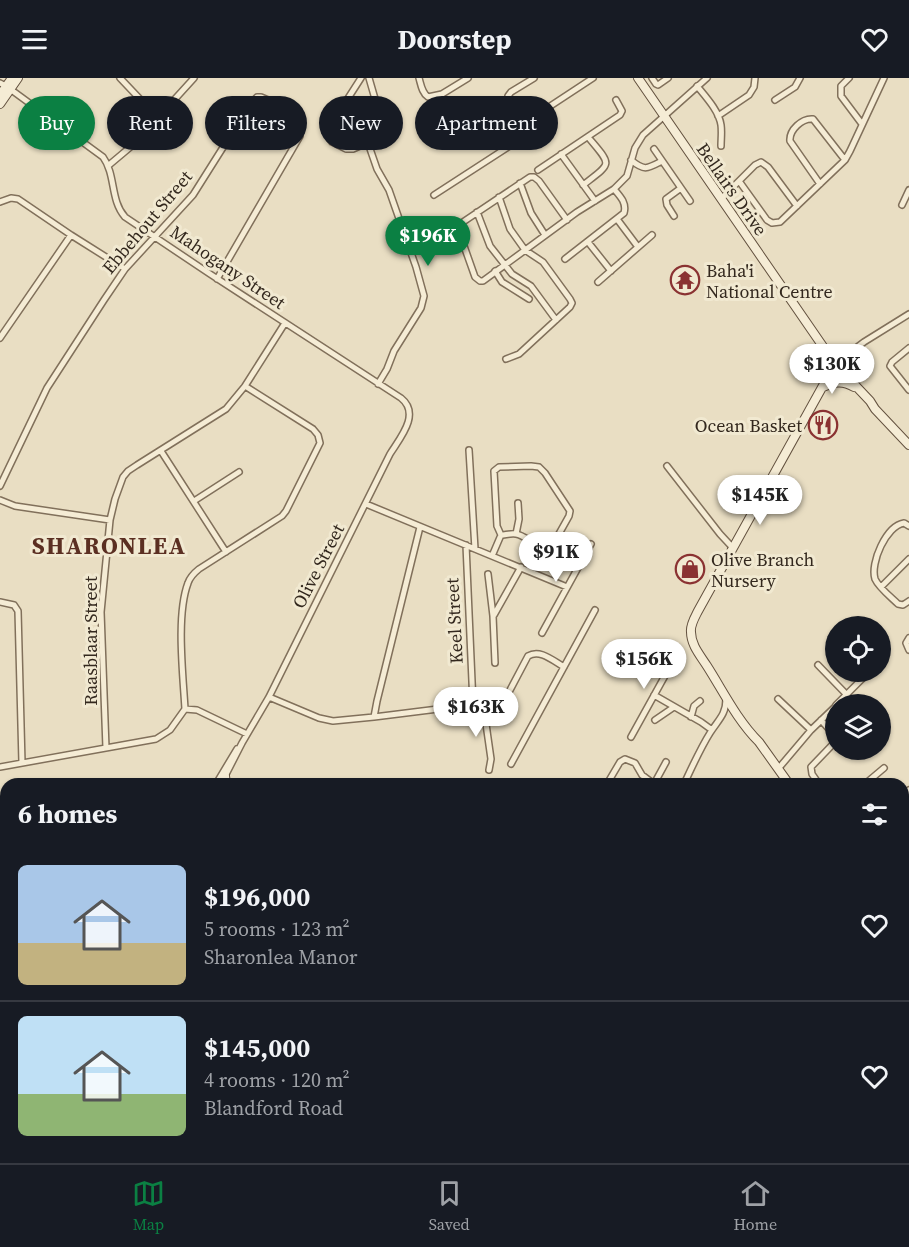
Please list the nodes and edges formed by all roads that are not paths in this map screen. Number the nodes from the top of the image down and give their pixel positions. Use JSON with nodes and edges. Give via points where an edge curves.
{"nodes":[{"id":1,"x":18,"y":78,"type":"edge"},
{"id":2,"x":120,"y":78,"type":"edge"},
{"id":3,"x":194,"y":78,"type":"edge"},
{"id":4,"x":361,"y":78,"type":"edge"},
{"id":5,"x":369,"y":78,"type":"edge"},
{"id":6,"x":418,"y":78,"type":"edge"},
{"id":7,"x":468,"y":78,"type":"edge"},
{"id":8,"x":534,"y":78,"type":"edge"},
{"id":9,"x":593,"y":78,"type":"edge"},
{"id":10,"x":638,"y":78,"type":"edge"},
{"id":11,"x":651,"y":78,"type":"edge"},
{"id":12,"x":668,"y":78,"type":"edge"},
{"id":13,"x":706,"y":78,"type":"edge"},
{"id":14,"x":755,"y":78,"type":"edge"},
{"id":15,"x":800,"y":78,"type":"edge"},
{"id":16,"x":849,"y":78,"type":"edge"},
{"id":17,"x":884,"y":78,"type":"edge"},
{"id":18,"x":6,"y":82,"type":"edge"},
{"id":19,"x":697,"y":87,"type":"junction"},
{"id":20,"x":0,"y":94,"type":"edge"},
{"id":21,"x":137,"y":96,"type":"edge"},
{"id":22,"x":177,"y":96,"type":"edge"},
{"id":23,"x":349,"y":96,"type":"edge"},
{"id":24,"x":374,"y":96,"type":"edge"},
{"id":25,"x":508,"y":96,"type":"edge"},
{"id":26,"x":616,"y":100,"type":"dead end"},
{"id":27,"x":775,"y":100,"type":"dead end"},
{"id":28,"x":558,"y":101,"type":"edge"},
{"id":29,"x":0,"y":104,"type":"edge"},
{"id":30,"x":718,"y":116,"type":"junction"},
{"id":31,"x":664,"y":117,"type":"junction"},
{"id":32,"x":862,"y":124,"type":"junction"},
{"id":33,"x":588,"y":137,"type":"junction"},
{"id":34,"x":721,"y":146,"type":"dead end"},
{"id":35,"x":654,"y":148,"type":"dead end"},
{"id":36,"x":127,"y":150,"type":"edge"},
{"id":37,"x":370,"y":150,"type":"edge"},
{"id":38,"x":505,"y":150,"type":"edge"},
{"id":39,"x":561,"y":154,"type":"junction"},
{"id":40,"x":631,"y":160,"type":"junction"},
{"id":41,"x":845,"y":160,"type":"junction"},
{"id":42,"x":662,"y":161,"type":"junction"},
{"id":43,"x":109,"y":165,"type":"junction"},
{"id":44,"x":538,"y":170,"type":"dead end"},
{"id":45,"x":739,"y":181,"type":"junction"},
{"id":46,"x":520,"y":183,"type":"junction"},
{"id":47,"x":820,"y":184,"type":"junction"},
{"id":48,"x":583,"y":185,"type":"junction"},
{"id":49,"x":681,"y":188,"type":"junction"},
{"id":50,"x":614,"y":189,"type":"junction"},
{"id":51,"x":909,"y":192,"type":"edge"},
{"id":52,"x":434,"y":195,"type":"dead end"},
{"id":53,"x":499,"y":197,"type":"junction"},
{"id":54,"x":721,"y":199,"type":"junction"},
{"id":55,"x":595,"y":201,"type":"junction"},
{"id":56,"x":690,"y":201,"type":"dead end"},
{"id":57,"x":0,"y":202,"type":"edge"},
{"id":58,"x":902,"y":205,"type":"dead end"},
{"id":59,"x":797,"y":206,"type":"junction"},
{"id":60,"x":477,"y":212,"type":"junction"},
{"id":61,"x":674,"y":216,"type":"dead end"},
{"id":62,"x":617,"y":219,"type":"junction"},
{"id":63,"x":567,"y":220,"type":"junction"},
{"id":64,"x":71,"y":235,"type":"junction"},
{"id":65,"x":652,"y":235,"type":"dead end"},
{"id":66,"x":154,"y":236,"type":"junction"},
{"id":67,"x":545,"y":236,"type":"junction"},
{"id":68,"x":588,"y":242,"type":"junction"},
{"id":69,"x":638,"y":247,"type":"junction"},
{"id":70,"x":525,"y":250,"type":"junction"},
{"id":71,"x":565,"y":259,"type":"dead end"},
{"id":72,"x":504,"y":265,"type":"junction"},
{"id":73,"x":125,"y":269,"type":"junction"},
{"id":74,"x":495,"y":271,"type":"junction"},
{"id":75,"x":611,"y":271,"type":"junction"},
{"id":76,"x":217,"y":279,"type":"junction"},
{"id":77,"x":598,"y":282,"type":"dead end"},
{"id":78,"x":528,"y":299,"type":"dead end"},
{"id":79,"x":908,"y":315,"type":"edge"},
{"id":80,"x":556,"y":320,"type":"junction"},
{"id":81,"x":285,"y":323,"type":"junction"},
{"id":82,"x":0,"y":338,"type":"edge"},
{"id":83,"x":909,"y":348,"type":"edge"},
{"id":84,"x":506,"y":359,"type":"dead end"},
{"id":85,"x":835,"y":364,"type":"junction"},
{"id":86,"x":378,"y":384,"type":"junction"},
{"id":87,"x":244,"y":386,"type":"junction"},
{"id":88,"x":822,"y":388,"type":"junction"},
{"id":89,"x":860,"y":390,"type":"junction"},
{"id":90,"x":909,"y":390,"type":"edge"},
{"id":91,"x":405,"y":400,"type":"joint"},
{"id":92,"x":870,"y":401,"type":"junction"},
{"id":93,"x":909,"y":437,"type":"edge"},
{"id":94,"x":909,"y":445,"type":"edge"},
{"id":95,"x":469,"y":450,"type":"dead end"},
{"id":96,"x":161,"y":451,"type":"junction"},
{"id":97,"x":667,"y":466,"type":"dead end"},
{"id":98,"x":239,"y":472,"type":"dead end"},
{"id":99,"x":0,"y":486,"type":"edge"},
{"id":100,"x":0,"y":500,"type":"edge"},
{"id":101,"x":194,"y":501,"type":"junction"},
{"id":102,"x":518,"y":503,"type":"dead end"},
{"id":103,"x":366,"y":504,"type":"junction"},
{"id":104,"x":110,"y":520,"type":"junction"},
{"id":105,"x":909,"y":526,"type":"edge"},
{"id":106,"x":420,"y":527,"type":"junction"},
{"id":107,"x":516,"y":534,"type":"junction"},
{"id":108,"x":501,"y":535,"type":"junction"},
{"id":109,"x":591,"y":544,"type":"dead end"},
{"id":110,"x":466,"y":545,"type":"junction"},
{"id":111,"x":733,"y":548,"type":"junction"},
{"id":112,"x":475,"y":549,"type":"junction"},
{"id":113,"x":226,"y":552,"type":"junction"},
{"id":114,"x":492,"y":556,"type":"junction"},
{"id":115,"x":909,"y":559,"type":"edge"},
{"id":116,"x":521,"y":567,"type":"junction"},
{"id":117,"x":488,"y":574,"type":"dead end"},
{"id":118,"x":567,"y":587,"type":"junction"},
{"id":119,"x":881,"y":587,"type":"junction"},
{"id":120,"x":909,"y":601,"type":"edge"},
{"id":121,"x":0,"y":602,"type":"edge"},
{"id":122,"x":595,"y":610,"type":"dead end"},
{"id":123,"x":493,"y":616,"type":"junction"},
{"id":124,"x":542,"y":633,"type":"dead end"},
{"id":125,"x":908,"y":639,"type":"edge"},
{"id":126,"x":909,"y":650,"type":"edge"},
{"id":127,"x":677,"y":654,"type":"dead end"},
{"id":128,"x":495,"y":663,"type":"dead end"},
{"id":129,"x":818,"y":665,"type":"dead end"},
{"id":130,"x":564,"y":667,"type":"junction"},
{"id":131,"x":708,"y":668,"type":"junction"},
{"id":132,"x":860,"y":682,"type":"edge"},
{"id":133,"x":846,"y":694,"type":"edge"},
{"id":134,"x":848,"y":694,"type":"edge"},
{"id":135,"x":654,"y":695,"type":"junction"},
{"id":136,"x":269,"y":697,"type":"junction"},
{"id":137,"x":726,"y":699,"type":"junction"},
{"id":138,"x":778,"y":699,"type":"dead end"},
{"id":139,"x":700,"y":701,"type":"dead end"},
{"id":140,"x":473,"y":704,"type":"junction"},
{"id":141,"x":674,"y":707,"type":"junction"},
{"id":142,"x":185,"y":709,"type":"junction"},
{"id":143,"x":825,"y":716,"type":"edge"},
{"id":144,"x":374,"y":717,"type":"junction"},
{"id":145,"x":485,"y":717,"type":"junction"},
{"id":146,"x":691,"y":717,"type":"junction"},
{"id":147,"x":739,"y":717,"type":"junction"},
{"id":148,"x":656,"y":720,"type":"dead end"},
{"id":149,"x":720,"y":720,"type":"junction"},
{"id":150,"x":821,"y":720,"type":"junction"},
{"id":151,"x":825,"y":725,"type":"edge"},
{"id":152,"x":712,"y":730,"type":"junction"},
{"id":153,"x":811,"y":730,"type":"junction"},
{"id":154,"x":247,"y":734,"type":"junction"},
{"id":155,"x":631,"y":736,"type":"dead end"},
{"id":156,"x":759,"y":742,"type":"junction"},
{"id":157,"x":242,"y":743,"type":"junction"},
{"id":158,"x":106,"y":748,"type":"junction"},
{"id":159,"x":825,"y":751,"type":"edge"},
{"id":160,"x":666,"y":762,"type":"dead end"},
{"id":161,"x":22,"y":763,"type":"junction"},
{"id":162,"x":511,"y":764,"type":"dead end"},
{"id":163,"x":0,"y":767,"type":"edge"},
{"id":164,"x":884,"y":768,"type":"dead end"},
{"id":165,"x":778,"y":769,"type":"junction"},
{"id":166,"x":489,"y":770,"type":"dead end"},
{"id":167,"x":225,"y":776,"type":"edge"},
{"id":168,"x":219,"y":778,"type":"edge"},
{"id":169,"x":611,"y":778,"type":"edge"},
{"id":170,"x":646,"y":778,"type":"edge"},
{"id":171,"x":657,"y":778,"type":"edge"},
{"id":172,"x":687,"y":778,"type":"edge"},
{"id":173,"x":785,"y":778,"type":"edge"},
{"id":174,"x":815,"y":778,"type":"edge"},
{"id":175,"x":872,"y":778,"type":"edge"}],
"edges":[{"from":1,"to":18,"type":"street"},
{"from":2,"to":21,"type":"street"},
{"from":3,"to":22,"type":"street"},
{"from":4,"to":23,"type":"street"},
{"from":5,"to":24,"type":"street"},
{"from":6,"to":7,"type":"street","via":[[428,97],[442,94]]},
{"from":8,"to":25,"type":"street"},
{"from":9,"to":28,"type":"street"},
{"from":10,"to":31,"type":"street","name":"Bellairs Drive"},
{"from":11,"to":12,"type":"street","via":[[658,85]]},
{"from":13,"to":19,"type":"street"},
{"from":14,"to":30,"type":"street","via":[[749,95]]},
{"from":15,"to":27,"type":"street","via":[[795,87]]},
{"from":16,"to":32,"type":"street","via":[[841,86],[841,96]]},
{"from":17,"to":32,"type":"street"},
{"from":18,"to":20,"type":"street"},
{"from":18,"to":29,"type":"street"},
{"from":18,"to":43,"type":"street","via":[[98,152]]},
{"from":19,"to":30,"type":"street"},
{"from":19,"to":31,"type":"street"},
{"from":26,"to":33,"type":"street","via":[[621,114]]},
{"from":30,"to":34,"type":"street"},
{"from":31,"to":40,"type":"street","via":[[638,141]]},
{"from":31,"to":54,"type":"street","name":"Bellairs Drive"},
{"from":32,"to":41,"type":"street"},
{"from":33,"to":39,"type":"street"},
{"from":33,"to":48,"type":"street","via":[[607,163]]},
{"from":35,"to":42,"type":"street"},
{"from":36,"to":43,"type":"street"},
{"from":37,"to":86,"type":"street","via":[[396,211],[424,296]]},
{"from":38,"to":52,"type":"street"},
{"from":39,"to":44,"type":"street"},
{"from":39,"to":48,"type":"street"},
{"from":40,"to":42,"type":"street","via":[[644,168]]},
{"from":40,"to":50,"type":"street","via":[[627,176]]},
{"from":41,"to":47,"type":"street"},
{"from":41,"to":47,"type":"street","via":[[813,118],[807,118],[792,131],[790,141]]},
{"from":42,"to":49,"type":"street"},
{"from":43,"to":66,"type":"street","name":"Mahogany Street","via":[[120,211]]},
{"from":45,"to":54,"type":"street"},
{"from":45,"to":59,"type":"street","via":[[769,222],[780,222]]},
{"from":45,"to":59,"type":"street","via":[[755,165],[764,163]]},
{"from":46,"to":53,"type":"street"},
{"from":46,"to":63,"type":"street","via":[[534,177]]},
{"from":46,"to":67,"type":"street"},
{"from":47,"to":59,"type":"street"},
{"from":48,"to":55,"type":"street"},
{"from":49,"to":56,"type":"street"},
{"from":49,"to":61,"type":"street","via":[[666,199]]},
{"from":50,"to":55,"type":"street"},
{"from":50,"to":62,"type":"street","via":[[622,197],[625,209]]},
{"from":51,"to":58,"type":"street"},
{"from":53,"to":60,"type":"street"},
{"from":53,"to":70,"type":"street","via":[[510,229]]},
{"from":54,"to":85,"type":"street","name":"Bellairs Drive"},
{"from":55,"to":63,"type":"street"},
{"from":57,"to":64,"type":"street","via":[[18,199]]},
{"from":60,"to":72,"type":"street","via":[[490,246]]},
{"from":60,"to":74,"type":"street","via":[[458,229],[475,278],[482,281]]},
{"from":62,"to":68,"type":"street"},
{"from":62,"to":69,"type":"street"},
{"from":63,"to":67,"type":"street"},
{"from":64,"to":73,"type":"street"},
{"from":64,"to":82,"type":"street"},
{"from":65,"to":69,"type":"street"},
{"from":66,"to":73,"type":"street","name":"Ebbehout Street"},
{"from":66,"to":76,"type":"street","name":"Mahogany Street"},
{"from":66,"to":76,"type":"street","name":"Ebbehout Street","via":[[193,195],[251,103],[257,97],[268,100],[298,128],[300,136]]},
{"from":67,"to":70,"type":"street"},
{"from":68,"to":71,"type":"street"},
{"from":68,"to":75,"type":"street"},
{"from":69,"to":75,"type":"street"},
{"from":70,"to":72,"type":"street"},
{"from":70,"to":80,"type":"street","via":[[543,262],[570,299],[571,305]]},
{"from":72,"to":74,"type":"street"},
{"from":72,"to":80,"type":"street","via":[[531,286]]},
{"from":73,"to":99,"type":"street","name":"Ebbehout Street","via":[[47,388]]},
{"from":74,"to":78,"type":"street","via":[[502,282]]},
{"from":75,"to":77,"type":"street"},
{"from":76,"to":81,"type":"street","name":"Mahogany Street"},
{"from":79,"to":85,"type":"street"},
{"from":80,"to":84,"type":"street","via":[[519,354]]},
{"from":81,"to":86,"type":"street","name":"Mahogany Street"},
{"from":81,"to":87,"type":"street","name":"Raasblaar Street"},
{"from":83,"to":90,"type":"street","via":[[890,366]]},
{"from":85,"to":88,"type":"street"},
{"from":85,"to":89,"type":"street","name":"Bellairs Drive"},
{"from":86,"to":91,"type":"street","name":"Mahogany Street"},
{"from":87,"to":96,"type":"street","name":"Raasblaar Street","via":[[226,409]]},
{"from":87,"to":113,"type":"street","via":[[313,429],[320,443],[282,516]]},
{"from":88,"to":89,"type":"street","via":[[840,382]]},
{"from":88,"to":111,"type":"street"},
{"from":89,"to":92,"type":"street","name":"Bellairs Drive"},
{"from":91,"to":103,"type":"street","name":"Olive Street","via":[[410,419]]},
{"from":92,"to":93,"type":"street","name":"Bellairs Drive"},
{"from":92,"to":94,"type":"street","name":"Bellairs Drive"},
{"from":95,"to":112,"type":"street"},
{"from":96,"to":101,"type":"street"},
{"from":96,"to":104,"type":"street","name":"Raasblaar Street","via":[[125,474]]},
{"from":97,"to":111,"type":"street"},
{"from":98,"to":101,"type":"street"},
{"from":100,"to":104,"type":"street","via":[[15,506]]},
{"from":101,"to":113,"type":"street"},
{"from":102,"to":107,"type":"street"},
{"from":103,"to":106,"type":"street"},
{"from":103,"to":136,"type":"street","name":"Olive Street"},
{"from":104,"to":158,"type":"street","name":"Raasblaar Street","via":[[101,612]]},
{"from":105,"to":119,"type":"street","via":[[898,524],[881,545],[874,572]]},
{"from":106,"to":110,"type":"street"},
{"from":106,"to":144,"type":"street"},
{"from":107,"to":108,"type":"street"},
{"from":107,"to":108,"type":"street","via":[[550,547],[570,514],[539,467],[499,467],[494,471]]},
{"from":108,"to":114,"type":"street"},
{"from":109,"to":118,"type":"street"},
{"from":110,"to":112,"type":"street"},
{"from":110,"to":140,"type":"street","name":"Keel Street"},
{"from":111,"to":131,"type":"street","via":[[691,628],[693,643]]},
{"from":112,"to":114,"type":"street"},
{"from":113,"to":142,"type":"street","via":[[196,572],[186,589],[182,621]]},
{"from":114,"to":116,"type":"street"},
{"from":115,"to":119,"type":"street"},
{"from":116,"to":118,"type":"street"},
{"from":116,"to":123,"type":"street"},
{"from":117,"to":123,"type":"street"},
{"from":118,"to":124,"type":"street"},
{"from":119,"to":120,"type":"street","via":[[898,604]]},
{"from":121,"to":161,"type":"street","via":[[17,608],[18,615]]},
{"from":122,"to":130,"type":"street"},
{"from":123,"to":128,"type":"street"},
{"from":125,"to":126,"type":"street"},
{"from":127,"to":135,"type":"street"},
{"from":129,"to":133,"type":"street"},
{"from":130,"to":145,"type":"street","via":[[540,654],[530,654],[499,711]]},
{"from":130,"to":162,"type":"street"},
{"from":131,"to":137,"type":"street"},
{"from":131,"to":156,"type":"street"},
{"from":132,"to":134,"type":"street"},
{"from":135,"to":141,"type":"street"},
{"from":135,"to":155,"type":"street"},
{"from":136,"to":144,"type":"street","via":[[326,720]]},
{"from":136,"to":154,"type":"street","name":"Olive Street"},
{"from":137,"to":147,"type":"street"},
{"from":137,"to":149,"type":"street"},
{"from":138,"to":153,"type":"street"},
{"from":139,"to":146,"type":"street"},
{"from":140,"to":144,"type":"street"},
{"from":140,"to":145,"type":"street","via":[[480,705]]},
{"from":141,"to":146,"type":"street"},
{"from":141,"to":148,"type":"street"},
{"from":142,"to":154,"type":"street","via":[[196,710]]},
{"from":142,"to":158,"type":"street","via":[[160,738]]},
{"from":143,"to":150,"type":"street"},
{"from":145,"to":166,"type":"street"},
{"from":146,"to":152,"type":"street"},
{"from":147,"to":149,"type":"street"},
{"from":147,"to":156,"type":"street"},
{"from":149,"to":152,"type":"street"},
{"from":150,"to":151,"type":"street"},
{"from":150,"to":153,"type":"street"},
{"from":152,"to":172,"type":"street"},
{"from":153,"to":165,"type":"street"},
{"from":154,"to":157,"type":"street","name":"Olive Street"},
{"from":156,"to":165,"type":"street"},
{"from":157,"to":167,"type":"street","name":"Olive Street"},
{"from":157,"to":168,"type":"street","name":"Olive Street"},
{"from":158,"to":161,"type":"street"},
{"from":159,"to":174,"type":"street","via":[[811,766]]},
{"from":160,"to":171,"type":"street"},
{"from":161,"to":163,"type":"street"},
{"from":164,"to":175,"type":"street"},
{"from":165,"to":173,"type":"street"},
{"from":169,"to":170,"type":"street","via":[[620,762],[628,759]]}]}
